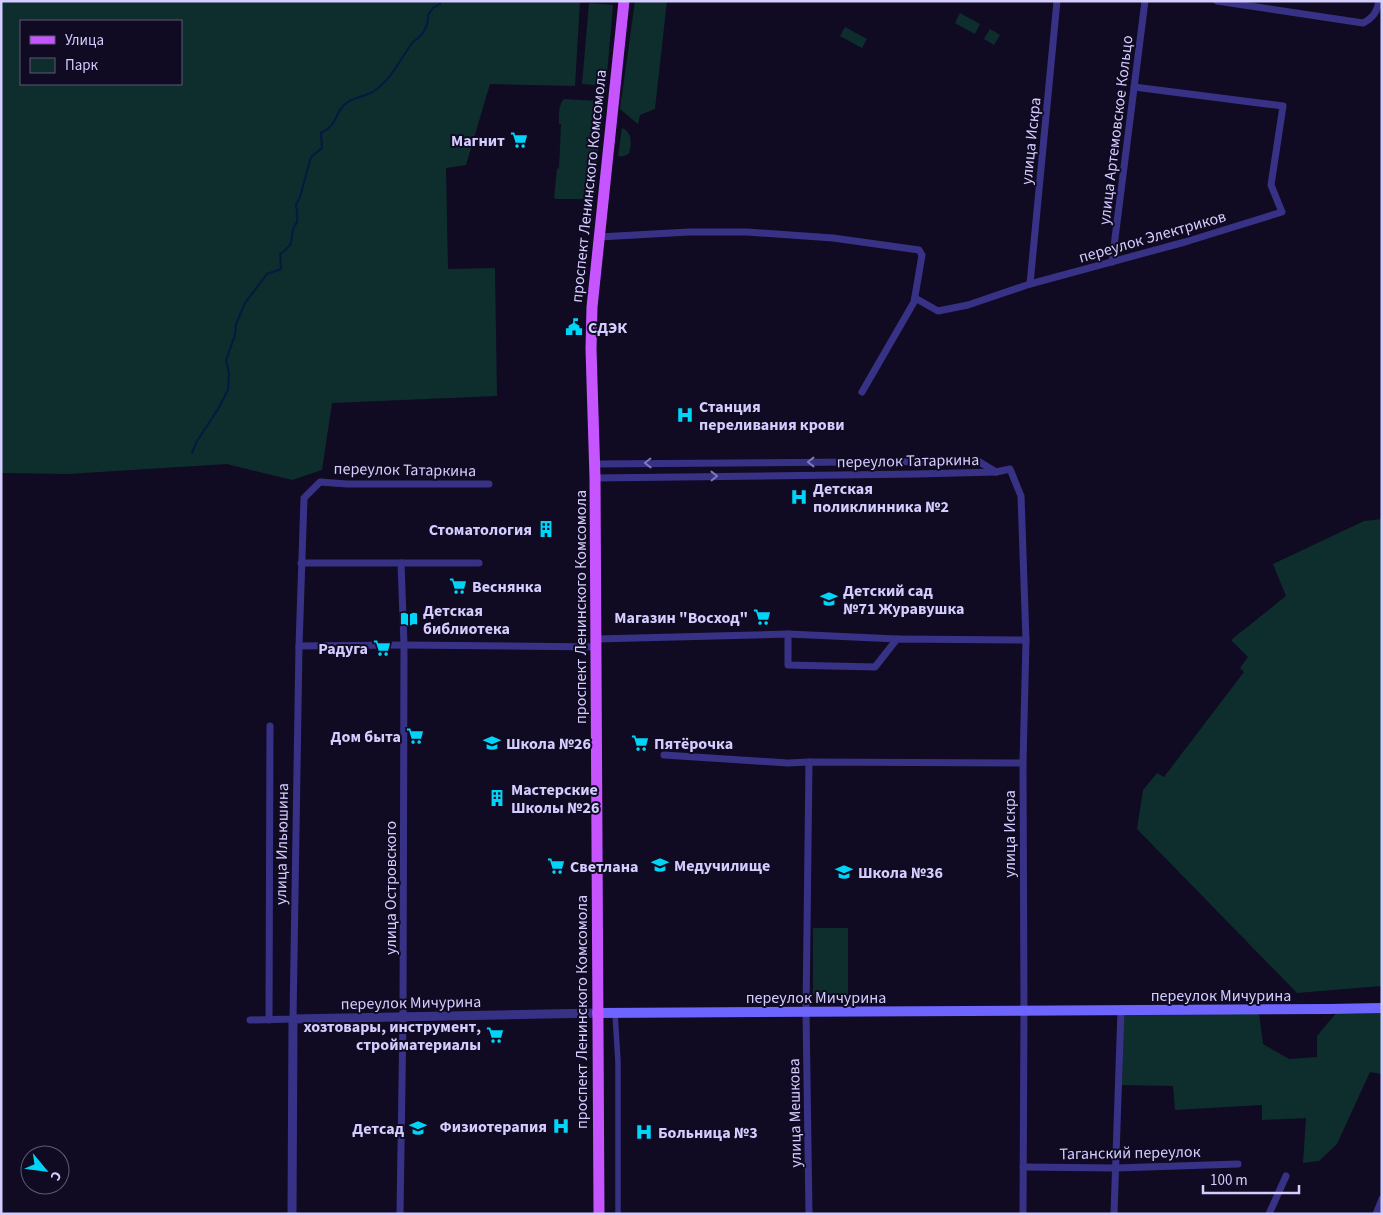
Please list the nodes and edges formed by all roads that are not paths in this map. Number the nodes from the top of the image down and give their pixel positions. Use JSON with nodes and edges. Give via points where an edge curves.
{"nodes":[{"id":1,"x":624,"y":1,"type":"edge"},
{"id":2,"x":1057,"y":1,"type":"edge"},
{"id":3,"x":1145,"y":1,"type":"edge"},
{"id":4,"x":1217,"y":1,"type":"edge"},
{"id":5,"x":1379,"y":1,"type":"edge"},
{"id":6,"x":1134,"y":87,"type":"junction"},
{"id":7,"x":599,"y":236,"type":"junction"},
{"id":8,"x":1112,"y":262,"type":"junction"},
{"id":9,"x":1030,"y":284,"type":"junction"},
{"id":10,"x":915,"y":298,"type":"junction"},
{"id":11,"x":862,"y":392,"type":"dead end"},
{"id":12,"x":595,"y":464,"type":"junction"},
{"id":13,"x":996,"y":472,"type":"junction"},
{"id":14,"x":595,"y":478,"type":"junction"},
{"id":15,"x":320,"y":482,"type":"joint"},
{"id":16,"x":489,"y":484,"type":"dead end"},
{"id":17,"x":301,"y":563,"type":"junction"},
{"id":18,"x":401,"y":563,"type":"junction"},
{"id":19,"x":479,"y":563,"type":"dead end"},
{"id":20,"x":788,"y":634,"type":"junction"},
{"id":21,"x":897,"y":639,"type":"junction"},
{"id":22,"x":1026,"y":640,"type":"junction"},
{"id":23,"x":596,"y":643,"type":"junction"},
{"id":24,"x":404,"y":645,"type":"junction"},
{"id":25,"x":299,"y":646,"type":"junction"},
{"id":26,"x":270,"y":726,"type":"dead end"},
{"id":27,"x":664,"y":755,"type":"dead end"},
{"id":28,"x":809,"y":762,"type":"junction"},
{"id":29,"x":1023,"y":763,"type":"junction"},
{"id":30,"x":1382,"y":1008,"type":"edge"},
{"id":31,"x":1121,"y":1010,"type":"junction"},
{"id":32,"x":1024,"y":1011,"type":"junction"},
{"id":33,"x":806,"y":1012,"type":"junction"},
{"id":34,"x":597,"y":1013,"type":"junction"},
{"id":35,"x":614,"y":1013,"type":"junction"},
{"id":36,"x":403,"y":1017,"type":"junction"},
{"id":37,"x":250,"y":1020,"type":"dead end"},
{"id":38,"x":269,"y":1020,"type":"junction"},
{"id":39,"x":293,"y":1020,"type":"junction"},
{"id":40,"x":1238,"y":1164,"type":"dead end"},
{"id":41,"x":1023,"y":1167,"type":"junction"},
{"id":42,"x":1116,"y":1168,"type":"junction"},
{"id":43,"x":1286,"y":1176,"type":"dead end"},
{"id":44,"x":1382,"y":1199,"type":"edge"},
{"id":45,"x":292,"y":1214,"type":"edge"},
{"id":46,"x":400,"y":1214,"type":"edge"},
{"id":47,"x":599,"y":1214,"type":"edge"},
{"id":48,"x":618,"y":1214,"type":"edge"},
{"id":49,"x":808,"y":1214,"type":"edge"},
{"id":50,"x":1023,"y":1214,"type":"edge"},
{"id":51,"x":1114,"y":1214,"type":"edge"},
{"id":52,"x":1269,"y":1214,"type":"edge"},
{"id":53,"x":1376,"y":1214,"type":"edge"}],
"edges":[{"from":1,"to":7,"type":"main road","name":"проспект Ленинского Комсомола"},
{"from":2,"to":9,"type":"street","name":"улица Искра"},
{"from":3,"to":6,"type":"street","name":"улица Артемовское Кольцо"},
{"from":4,"to":5,"type":"street","via":[[1363,23],[1372,18]]},
{"from":6,"to":8,"type":"street","name":"улица Артемовское Кольцо"},
{"from":6,"to":8,"type":"street","name":"переулок Электриков","via":[[1283,106],[1271,185],[1282,212]]},
{"from":7,"to":10,"type":"street","via":[[747,232],[833,238],[918,250],[922,255]]},
{"from":7,"to":12,"type":"main road","name":"проспект Ленинского Комсомола","via":[[590,349]]},
{"from":8,"to":9,"type":"street","name":"переулок Электриков"},
{"from":9,"to":10,"type":"street","name":"переулок Электриков","via":[[968,305],[938,311]]},
{"from":10,"to":11,"type":"street"},
{"from":13,"to":12,"type":"street","name":"переулок Татаркина","one_way":true,"via":[[978,461]]},
{"from":12,"to":14,"type":"main road","name":"проспект Ленинского Комсомола"},
{"from":14,"to":13,"type":"street","name":"переулок Татаркина","one_way":true},
{"from":13,"to":22,"type":"street","name":"улица Искра","via":[[1010,469],[1021,496]]},
{"from":14,"to":23,"type":"main road","name":"проспект Ленинского Комсомола"},
{"from":15,"to":16,"type":"street","name":"переулок Татаркина"},
{"from":15,"to":17,"type":"street","name":"улица Ильюшина","via":[[304,498]]},
{"from":17,"to":18,"type":"street"},
{"from":17,"to":25,"type":"street","name":"улица Ильюшина"},
{"from":18,"to":19,"type":"street"},
{"from":18,"to":24,"type":"street","name":"улица Островского"},
{"from":20,"to":21,"type":"street"},
{"from":20,"to":21,"type":"street","via":[[788,665],[876,666]]},
{"from":20,"to":23,"type":"street"},
{"from":21,"to":22,"type":"street"},
{"from":22,"to":29,"type":"street","name":"улица Искра"},
{"from":23,"to":24,"type":"street"},
{"from":23,"to":34,"type":"main road","name":"проспект Ленинского Комсомола"},
{"from":24,"to":25,"type":"street"},
{"from":24,"to":36,"type":"street","name":"улица Островского"},
{"from":25,"to":39,"type":"street","name":"улица Ильюшина"},
{"from":26,"to":38,"type":"street"},
{"from":27,"to":28,"type":"street"},
{"from":28,"to":29,"type":"street"},
{"from":28,"to":33,"type":"street","name":"улица Мешкова"},
{"from":29,"to":32,"type":"street","name":"улица Искра"},
{"from":30,"to":31,"type":"main road","name":"переулок Мичурина"},
{"from":31,"to":32,"type":"main road","name":"переулок Мичурина"},
{"from":31,"to":42,"type":"street"},
{"from":32,"to":33,"type":"main road","name":"переулок Мичурина"},
{"from":32,"to":41,"type":"street","name":"улица Искра"},
{"from":33,"to":35,"type":"main road","name":"переулок Мичурина"},
{"from":33,"to":49,"type":"street","name":"улица Мешкова"},
{"from":34,"to":35,"type":"main road","name":"переулок Мичурина"},
{"from":34,"to":36,"type":"street","name":"переулок Мичурина"},
{"from":34,"to":47,"type":"main road","name":"проспект Ленинского Комсомола"},
{"from":35,"to":48,"type":"street","via":[[618,1062]]},
{"from":36,"to":39,"type":"street","name":"переулок Мичурина"},
{"from":36,"to":46,"type":"street","name":"улица Островского"},
{"from":37,"to":38,"type":"street","name":"переулок Мичурина"},
{"from":38,"to":39,"type":"street","name":"переулок Мичурина"},
{"from":39,"to":45,"type":"street","name":"улица Ильюшина"},
{"from":40,"to":42,"type":"street","name":"Таганский переулок"},
{"from":41,"to":42,"type":"street","name":"Таганский переулок"},
{"from":41,"to":50,"type":"street","name":"улица Искра"},
{"from":42,"to":51,"type":"street"},
{"from":43,"to":52,"type":"street"},
{"from":44,"to":53,"type":"street"}]}
